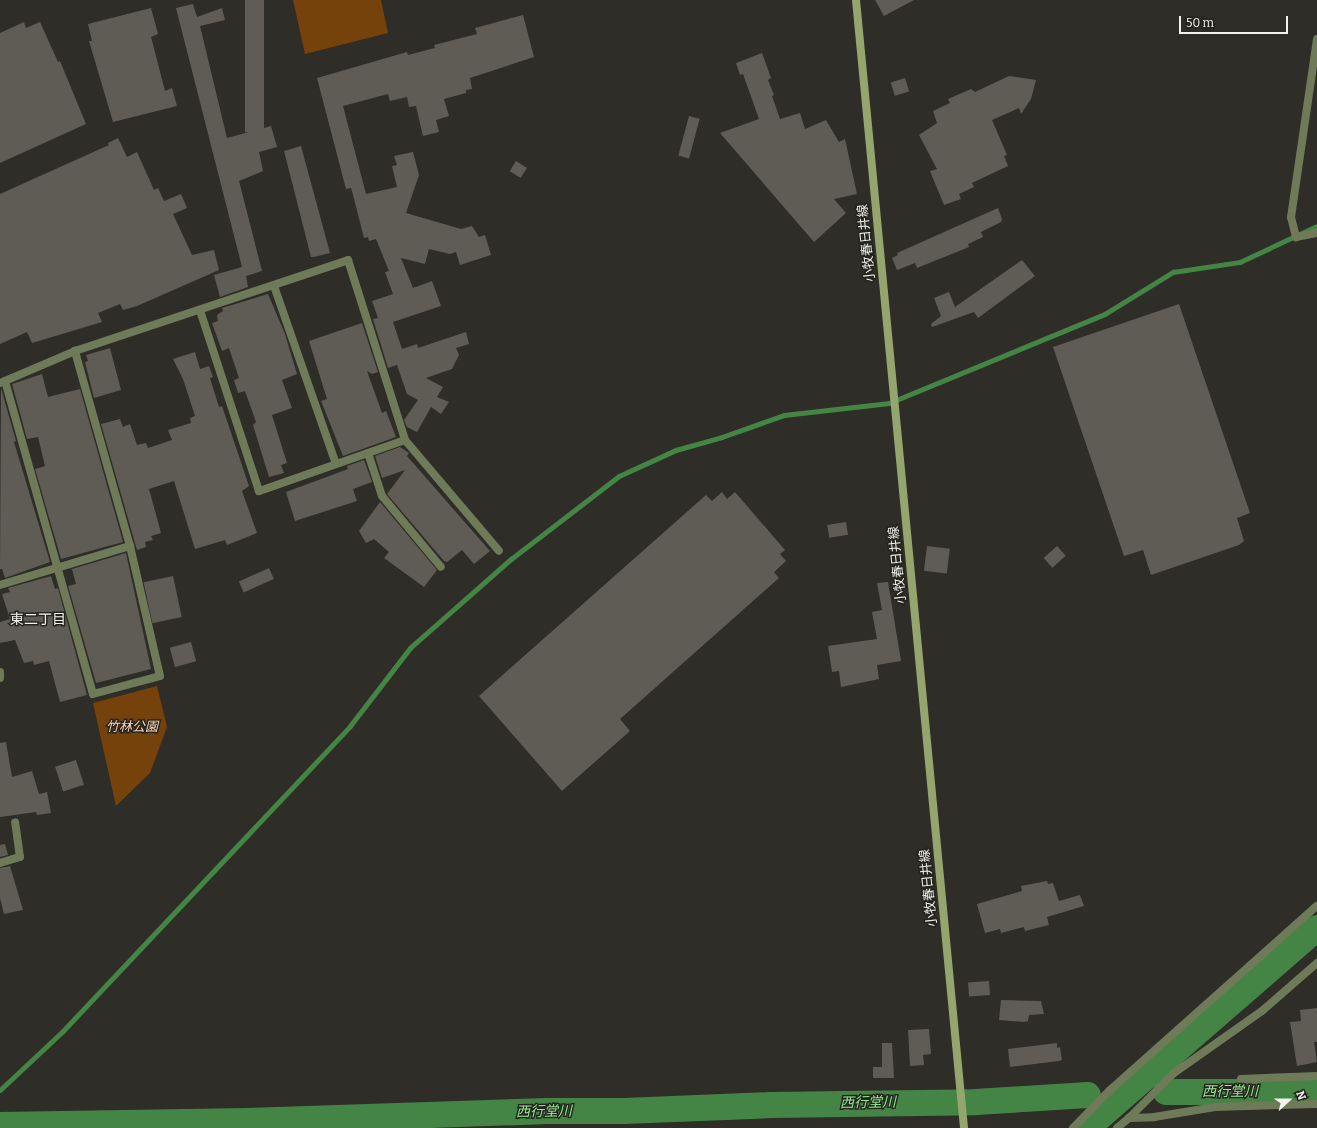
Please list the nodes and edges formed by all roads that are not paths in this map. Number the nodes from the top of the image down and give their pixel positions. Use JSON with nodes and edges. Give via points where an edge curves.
{"nodes":[{"id":1,"x":856,"y":0,"type":"edge"},
{"id":2,"x":1317,"y":39,"type":"edge"},
{"id":3,"x":1317,"y":233,"type":"edge"},
{"id":4,"x":274,"y":286,"type":"junction"},
{"id":5,"x":200,"y":311,"type":"junction"},
{"id":6,"x":76,"y":351,"type":"junction"},
{"id":7,"x":2,"y":382,"type":"edge"},
{"id":8,"x":405,"y":440,"type":"junction"},
{"id":9,"x":368,"y":453,"type":"junction"},
{"id":10,"x":336,"y":464,"type":"junction"},
{"id":11,"x":130,"y":546,"type":"junction"},
{"id":12,"x":499,"y":551,"type":"dead end"},
{"id":13,"x":441,"y":567,"type":"dead end"},
{"id":14,"x":58,"y":569,"type":"junction"},
{"id":15,"x":0,"y":585,"type":"edge"},
{"id":16,"x":0,"y":672,"type":"edge"},
{"id":17,"x":0,"y":678,"type":"edge"},
{"id":18,"x":15,"y":822,"type":"dead end"},
{"id":19,"x":0,"y":863,"type":"edge"},
{"id":20,"x":1317,"y":906,"type":"edge"},
{"id":21,"x":1317,"y":963,"type":"edge"},
{"id":22,"x":1317,"y":1076,"type":"edge"},
{"id":23,"x":1241,"y":1079,"type":"dead end"},
{"id":24,"x":1317,"y":1104,"type":"edge"},
{"id":25,"x":1128,"y":1118,"type":"junction"},
{"id":26,"x":964,"y":1126,"type":"edge"},
{"id":27,"x":1073,"y":1128,"type":"edge"},
{"id":28,"x":1117,"y":1128,"type":"edge"}],
"edges":[{"from":1,"to":26,"type":"main road","name":"小牧春日井線"},
{"from":2,"to":3,"type":"street","via":[[1291,217],[1296,237]]},
{"from":4,"to":5,"type":"street"},
{"from":4,"to":8,"type":"street","via":[[348,260]]},
{"from":4,"to":10,"type":"street"},
{"from":5,"to":6,"type":"street"},
{"from":5,"to":10,"type":"street","via":[[259,491]]},
{"from":6,"to":7,"type":"street"},
{"from":6,"to":11,"type":"street"},
{"from":7,"to":14,"type":"street"},
{"from":8,"to":9,"type":"street"},
{"from":8,"to":12,"type":"street"},
{"from":9,"to":10,"type":"street"},
{"from":9,"to":13,"type":"street","via":[[382,496]]},
{"from":11,"to":14,"type":"street"},
{"from":11,"to":14,"type":"street","via":[[160,676],[93,694]]},
{"from":14,"to":15,"type":"street"},
{"from":16,"to":17,"type":"street"},
{"from":18,"to":19,"type":"street","via":[[20,857]]},
{"from":20,"to":27,"type":"street","via":[[1109,1091]]},
{"from":21,"to":25,"type":"street","via":[[1262,1012],[1174,1073]]},
{"from":22,"to":23,"type":"street"},
{"from":24,"to":25,"type":"street","via":[[1215,1107],[1154,1117]]},
{"from":25,"to":28,"type":"street"}]}
